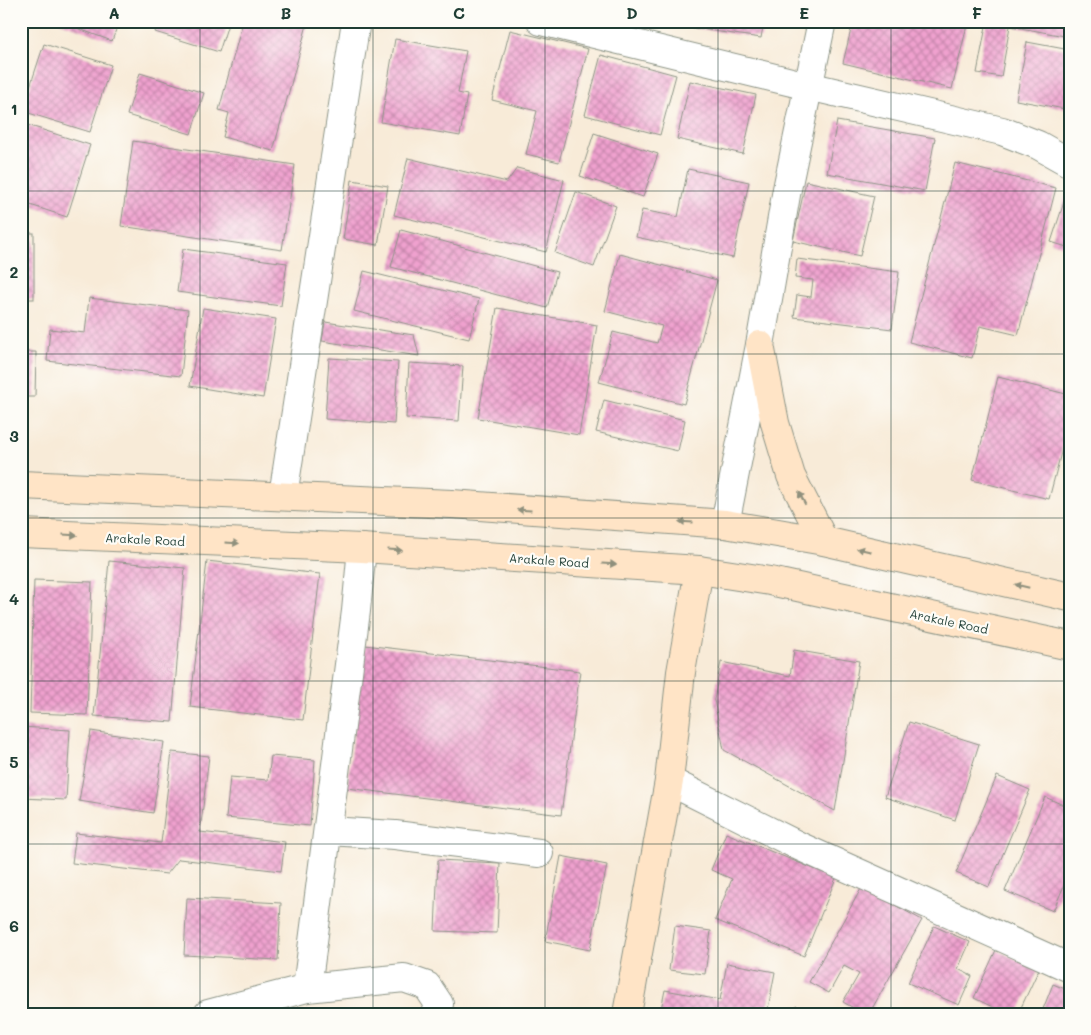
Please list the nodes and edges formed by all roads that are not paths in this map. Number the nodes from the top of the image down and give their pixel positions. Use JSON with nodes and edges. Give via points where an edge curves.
{"nodes":[{"id":1,"x":356,"y":21,"type":"edge"},
{"id":2,"x":541,"y":21,"type":"edge"},
{"id":3,"x":822,"y":21,"type":"edge"},
{"id":4,"x":808,"y":86,"type":"junction"},
{"id":5,"x":1070,"y":163,"type":"edge"},
{"id":6,"x":760,"y":345,"type":"junction"},
{"id":7,"x":21,"y":485,"type":"edge"},
{"id":8,"x":283,"y":496,"type":"junction"},
{"id":9,"x":724,"y":524,"type":"junction"},
{"id":10,"x":21,"y":533,"type":"edge"},
{"id":11,"x":824,"y":541,"type":"junction"},
{"id":12,"x":362,"y":548,"type":"junction"},
{"id":13,"x":699,"y":570,"type":"junction"},
{"id":14,"x":1070,"y":597,"type":"edge"},
{"id":15,"x":1070,"y":646,"type":"edge"},
{"id":16,"x":669,"y":781,"type":"junction"},
{"id":17,"x":328,"y":831,"type":"junction"},
{"id":18,"x":539,"y":853,"type":"dead end"},
{"id":19,"x":1070,"y":968,"type":"edge"},
{"id":20,"x":307,"y":988,"type":"junction"},
{"id":21,"x":208,"y":1014,"type":"edge"},
{"id":22,"x":436,"y":1014,"type":"edge"},
{"id":23,"x":628,"y":1014,"type":"edge"}],
"edges":[{"from":1,"to":8,"type":"street"},
{"from":2,"to":4,"type":"street"},
{"from":3,"to":4,"type":"street"},
{"from":4,"to":5,"type":"street","via":[[1002,131],[1038,145]]},
{"from":4,"to":6,"type":"street"},
{"from":6,"to":9,"type":"street"},
{"from":11,"to":6,"type":"main road","one_way":true,"via":[[791,476],[775,423]]},
{"from":7,"to":8,"type":"main road"},
{"from":9,"to":8,"type":"main road","one_way":true,"via":[[452,504]]},
{"from":9,"to":11,"type":"main road"},
{"from":10,"to":12,"type":"main road","name":"Arakale Road","one_way":true},
{"from":14,"to":11,"type":"main road","one_way":true},
{"from":12,"to":13,"type":"main road","name":"Arakale Road","one_way":true},
{"from":12,"to":17,"type":"street"},
{"from":13,"to":15,"type":"main road","name":"Arakale Road","via":[[770,581]]},
{"from":13,"to":16,"type":"main road","via":[[681,672]]},
{"from":16,"to":19,"type":"street","via":[[801,847]]},
{"from":16,"to":23,"type":"main road"},
{"from":17,"to":18,"type":"street","via":[[395,835]]},
{"from":17,"to":20,"type":"street"},
{"from":20,"to":21,"type":"street"},
{"from":20,"to":22,"type":"street","via":[[404,978],[427,986],[439,1004]]}]}
